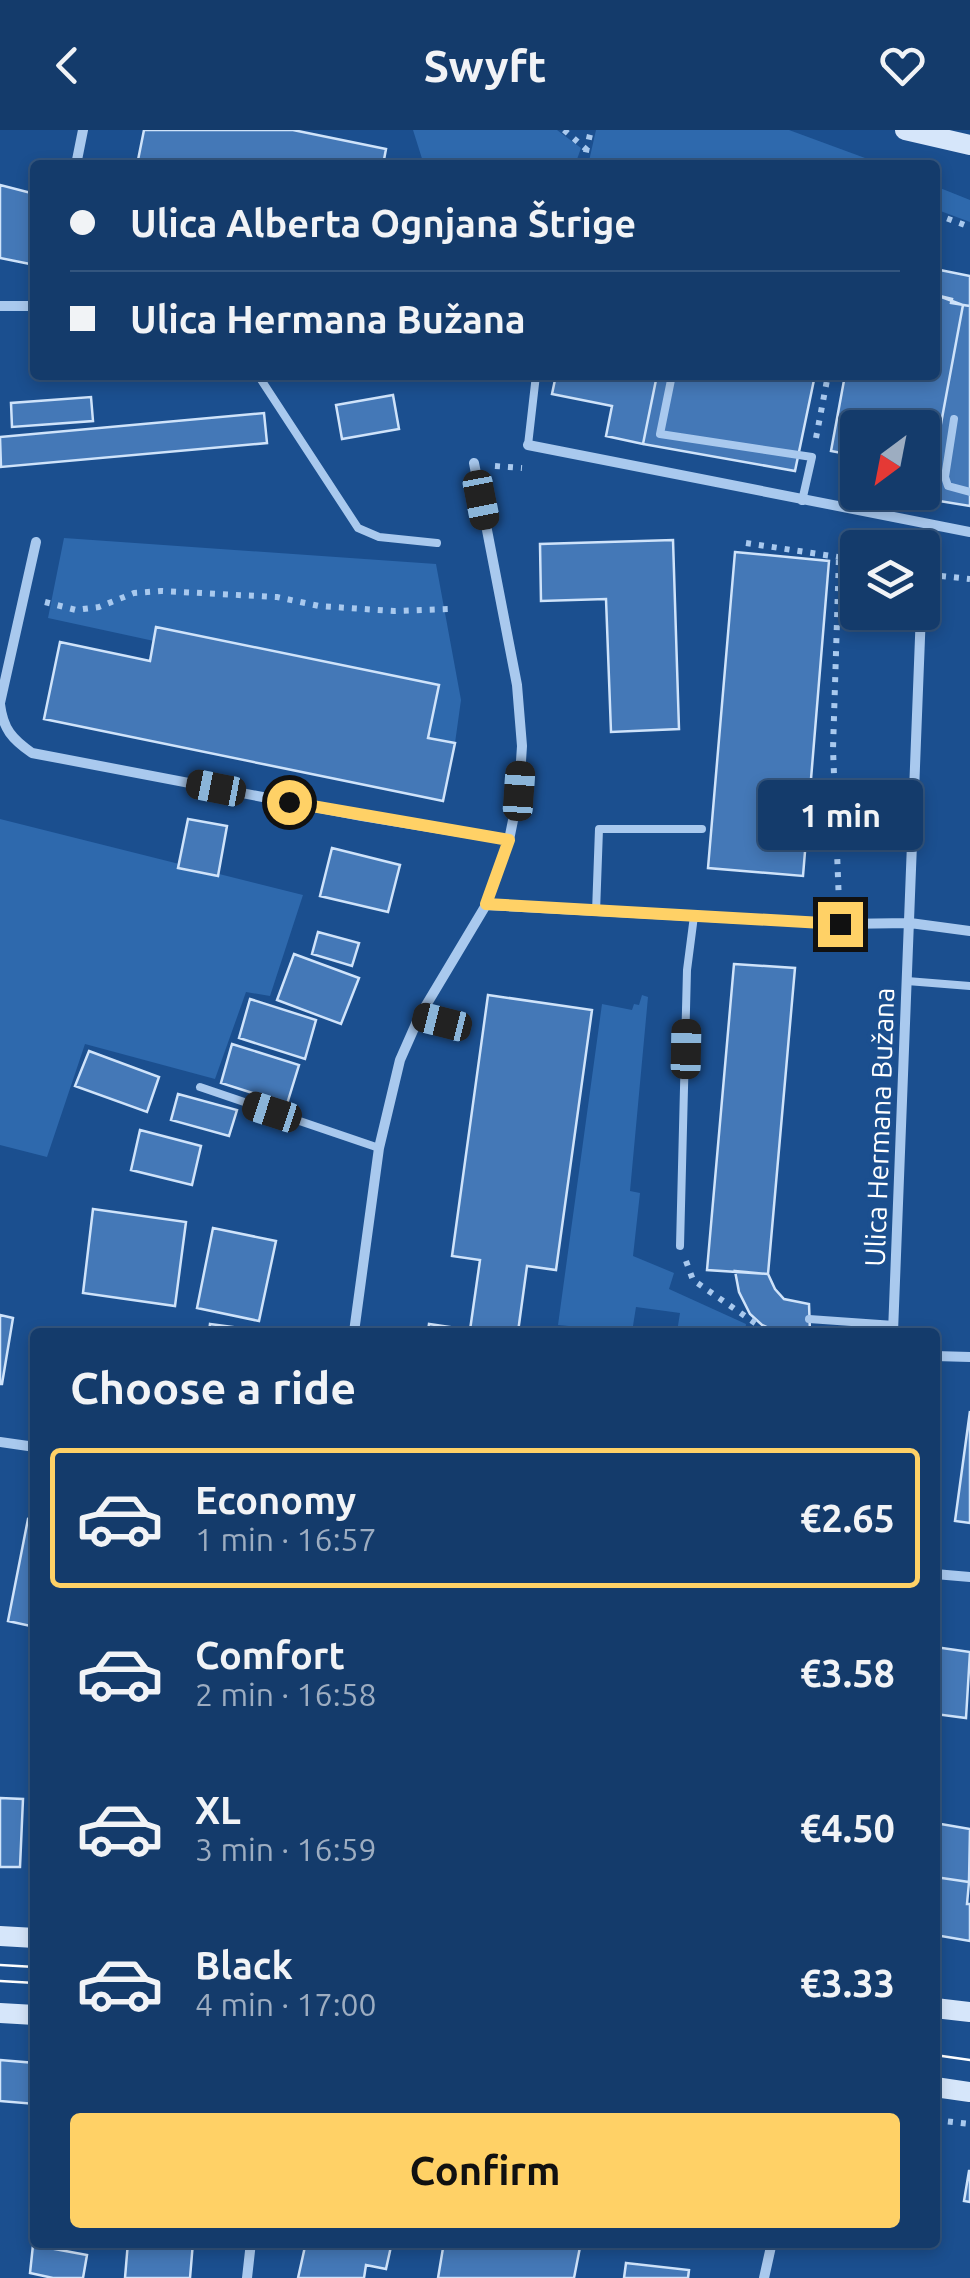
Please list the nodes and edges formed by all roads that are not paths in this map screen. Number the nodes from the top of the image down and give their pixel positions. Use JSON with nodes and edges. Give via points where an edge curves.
{"nodes":[{"id":1,"x":82,"y":130,"type":"edge"},
{"id":2,"x":905,"y":130,"type":"edge"},
{"id":3,"x":970,"y":145,"type":"edge"},
{"id":4,"x":77,"y":160,"type":"edge"},
{"id":5,"x":0,"y":306,"type":"edge"},
{"id":6,"x":30,"y":306,"type":"edge"},
{"id":7,"x":261,"y":380,"type":"edge"},
{"id":8,"x":535,"y":380,"type":"edge"},
{"id":9,"x":671,"y":380,"type":"edge"},
{"id":10,"x":954,"y":419,"type":"dead end"},
{"id":11,"x":528,"y":445,"type":"joint"},
{"id":12,"x":474,"y":463,"type":"road end"},
{"id":13,"x":970,"y":492,"type":"edge"},
{"id":14,"x":802,"y":501,"type":"junction"},
{"id":15,"x":929,"y":524,"type":"junction"},
{"id":16,"x":928,"y":530,"type":"edge"},
{"id":17,"x":970,"y":532,"type":"edge"},
{"id":18,"x":36,"y":542,"type":"dead end"},
{"id":19,"x":438,"y":543,"type":"dead end"},
{"id":20,"x":920,"y":630,"type":"edge"},
{"id":21,"x":0,"y":704,"type":"edge"},
{"id":22,"x":702,"y":829,"type":"dead end"},
{"id":23,"x":509,"y":840,"type":"junction"},
{"id":24,"x":486,"y":904,"type":"junction"},
{"id":25,"x":596,"y":912,"type":"junction"},
{"id":26,"x":694,"y":916,"type":"junction"},
{"id":27,"x":910,"y":923,"type":"junction"},
{"id":28,"x":970,"y":931,"type":"edge"},
{"id":29,"x":907,"y":981,"type":"junction"},
{"id":30,"x":970,"y":986,"type":"edge"},
{"id":31,"x":419,"y":1017,"type":"junction"},
{"id":32,"x":464,"y":1028,"type":"dead end"},
{"id":33,"x":200,"y":1087,"type":"dead end"},
{"id":34,"x":379,"y":1148,"type":"junction"},
{"id":35,"x":680,"y":1246,"type":"road end"},
{"id":36,"x":809,"y":1319,"type":"dead end"},
{"id":37,"x":355,"y":1328,"type":"edge"},
{"id":38,"x":893,"y":1328,"type":"edge"},
{"id":39,"x":940,"y":1356,"type":"edge"},
{"id":40,"x":970,"y":1357,"type":"edge"},
{"id":41,"x":0,"y":1442,"type":"edge"},
{"id":42,"x":30,"y":1446,"type":"edge"},
{"id":43,"x":940,"y":1574,"type":"edge"},
{"id":44,"x":970,"y":1577,"type":"edge"},
{"id":45,"x":0,"y":1936,"type":"edge"},
{"id":46,"x":30,"y":1938,"type":"edge"},
{"id":47,"x":940,"y":2009,"type":"edge"},
{"id":48,"x":970,"y":2012,"type":"edge"},
{"id":49,"x":0,"y":2013,"type":"edge"},
{"id":50,"x":30,"y":2015,"type":"edge"},
{"id":51,"x":940,"y":2088,"type":"edge"},
{"id":52,"x":970,"y":2092,"type":"edge"},
{"id":53,"x":250,"y":2248,"type":"edge"},
{"id":54,"x":771,"y":2248,"type":"edge"},
{"id":55,"x":247,"y":2278,"type":"edge"},
{"id":56,"x":764,"y":2278,"type":"edge"}],
"edges":[{"from":1,"to":4,"type":"street"},
{"from":2,"to":3,"type":"main road"},
{"from":5,"to":6,"type":"street"},
{"from":7,"to":19,"type":"lane","via":[[358,528]]},
{"from":8,"to":11,"type":"lane"},
{"from":9,"to":14,"type":"lane","via":[[660,434],[812,457]]},
{"from":10,"to":13,"type":"lane","via":[[945,478],[948,486]]},
{"from":11,"to":14,"type":"street"},
{"from":12,"to":23,"type":"street","via":[[517,685],[522,746]]},
{"from":14,"to":15,"type":"street"},
{"from":15,"to":16,"type":"street"},
{"from":15,"to":17,"type":"street"},
{"from":18,"to":21,"type":"street"},
{"from":20,"to":27,"type":"street","name":"Ulica Hermana Bužana"},
{"from":21,"to":23,"type":"street","via":[[12,739],[32,753]]},
{"from":22,"to":25,"type":"lane","via":[[599,829]]},
{"from":23,"to":24,"type":"street"},
{"from":24,"to":25,"type":"street"},
{"from":24,"to":31,"type":"street"},
{"from":25,"to":26,"type":"street"},
{"from":26,"to":27,"type":"street"},
{"from":26,"to":35,"type":"lane"},
{"from":27,"to":28,"type":"street"},
{"from":27,"to":29,"type":"street","name":"Ulica Hermana Bužana"},
{"from":29,"to":30,"type":"lane"},
{"from":29,"to":38,"type":"street","name":"Ulica Hermana Bužana"},
{"from":31,"to":32,"type":"lane"},
{"from":31,"to":34,"type":"street","via":[[400,1060]]},
{"from":33,"to":34,"type":"lane"},
{"from":34,"to":37,"type":"street"},
{"from":36,"to":38,"type":"lane"},
{"from":39,"to":40,"type":"street"},
{"from":41,"to":42,"type":"street"},
{"from":43,"to":44,"type":"street"},
{"from":45,"to":46,"type":"main road"},
{"from":47,"to":48,"type":"main road"},
{"from":49,"to":50,"type":"main road"},
{"from":51,"to":52,"type":"main road"},
{"from":53,"to":55,"type":"street"},
{"from":54,"to":56,"type":"street"}]}
